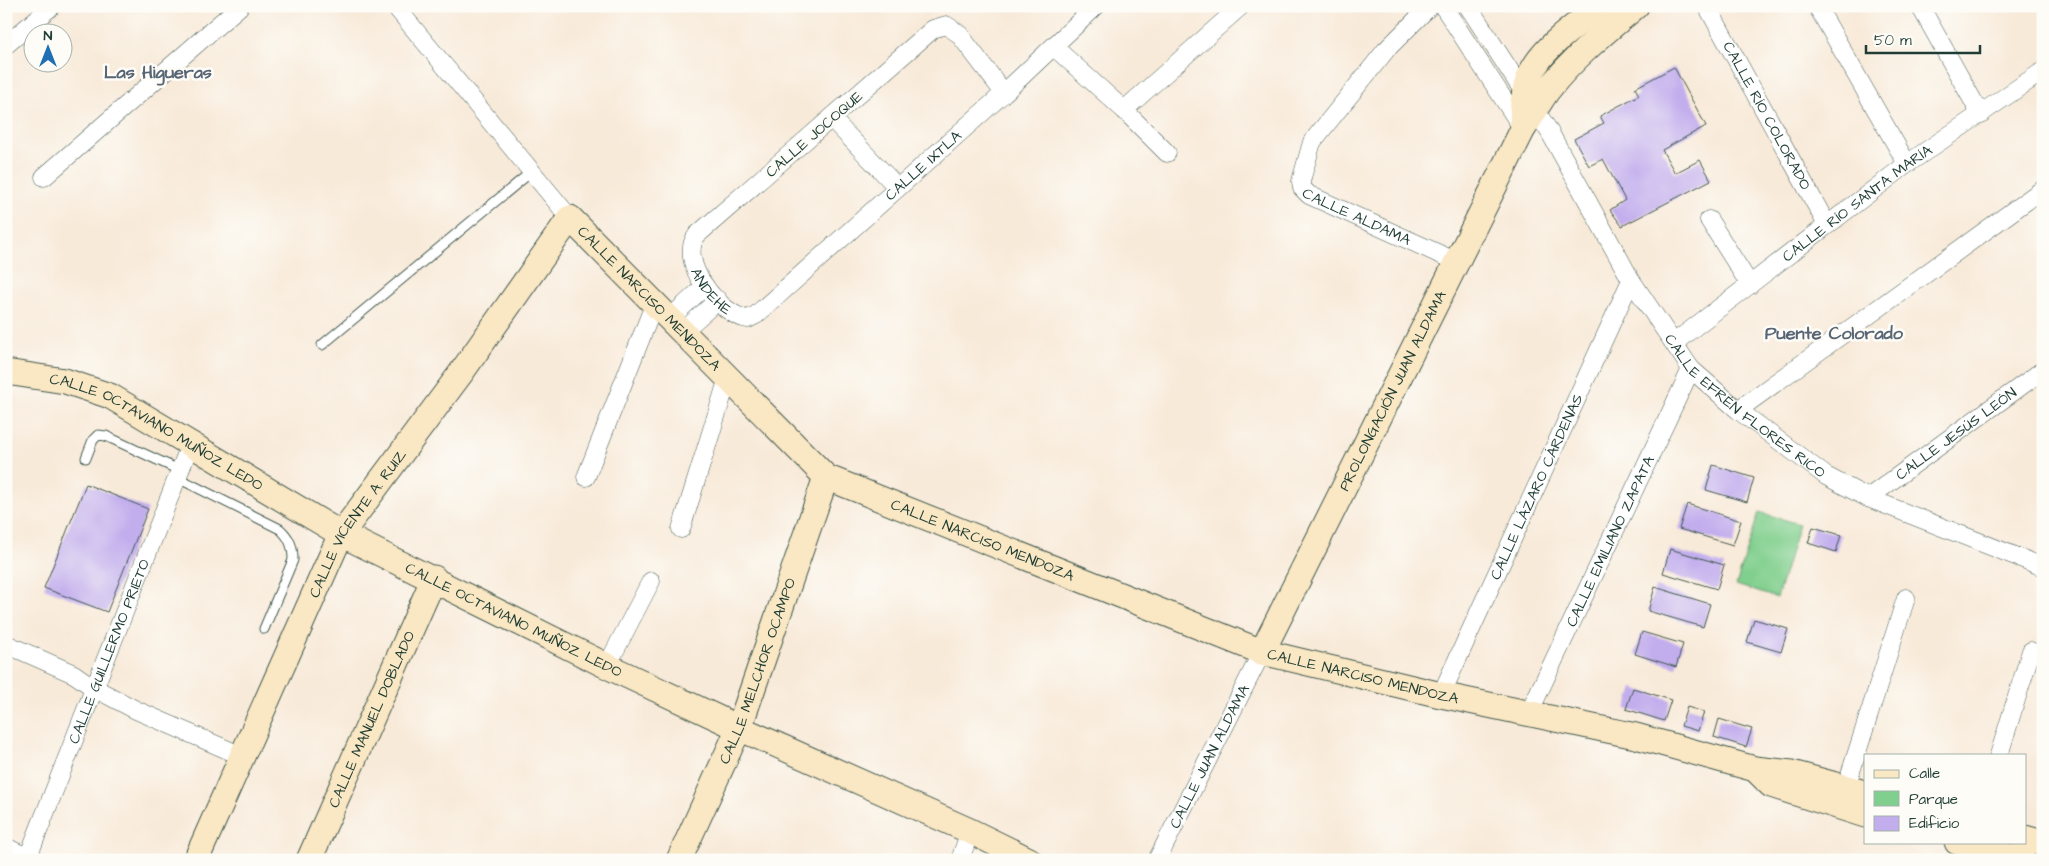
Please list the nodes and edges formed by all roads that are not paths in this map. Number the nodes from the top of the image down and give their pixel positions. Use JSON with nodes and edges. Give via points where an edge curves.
{"nodes":[{"id":1,"x":52,"y":6,"type":"edge"},
{"id":2,"x":240,"y":6,"type":"edge"},
{"id":3,"x":395,"y":6,"type":"edge"},
{"id":4,"x":1096,"y":6,"type":"edge"},
{"id":5,"x":1241,"y":6,"type":"edge"},
{"id":6,"x":1430,"y":6,"type":"edge"},
{"id":7,"x":1443,"y":6,"type":"edge"},
{"id":8,"x":1468,"y":6,"type":"edge"},
{"id":9,"x":1600,"y":6,"type":"edge"},
{"id":10,"x":1636,"y":6,"type":"edge"},
{"id":11,"x":1707,"y":6,"type":"edge"},
{"id":12,"x":1817,"y":6,"type":"edge"},
{"id":13,"x":1920,"y":6,"type":"edge"},
{"id":14,"x":1077,"y":12,"type":"edge"},
{"id":15,"x":6,"y":45,"type":"edge"},
{"id":16,"x":1054,"y":47,"type":"junction"},
{"id":17,"x":2043,"y":71,"type":"edge"},
{"id":18,"x":1004,"y":93,"type":"junction"},
{"id":19,"x":1124,"y":110,"type":"junction"},
{"id":20,"x":1981,"y":115,"type":"junction"},
{"id":21,"x":1533,"y":116,"type":"junction"},
{"id":22,"x":832,"y":119,"type":"junction"},
{"id":23,"x":1167,"y":153,"type":"dead end"},
{"id":24,"x":1907,"y":164,"type":"junction"},
{"id":25,"x":532,"y":172,"type":"junction"},
{"id":26,"x":44,"y":177,"type":"dead end"},
{"id":27,"x":898,"y":188,"type":"junction"},
{"id":28,"x":2043,"y":189,"type":"edge"},
{"id":29,"x":570,"y":218,"type":"junction"},
{"id":30,"x":1709,"y":220,"type":"dead end"},
{"id":31,"x":1827,"y":226,"type":"junction"},
{"id":32,"x":690,"y":250,"type":"joint"},
{"id":33,"x":1457,"y":262,"type":"junction"},
{"id":34,"x":1631,"y":280,"type":"junction"},
{"id":35,"x":1750,"y":284,"type":"junction"},
{"id":36,"x":705,"y":286,"type":"junction"},
{"id":37,"x":718,"y":300,"type":"junction"},
{"id":38,"x":668,"y":319,"type":"junction"},
{"id":39,"x":748,"y":319,"type":"joint"},
{"id":40,"x":1675,"y":342,"type":"junction"},
{"id":41,"x":322,"y":345,"type":"dead end"},
{"id":42,"x":1691,"y":369,"type":"junction"},
{"id":43,"x":2043,"y":370,"type":"edge"},
{"id":44,"x":6,"y":372,"type":"edge"},
{"id":45,"x":728,"y":378,"type":"junction"},
{"id":46,"x":1738,"y":410,"type":"junction"},
{"id":47,"x":190,"y":445,"type":"junction"},
{"id":48,"x":86,"y":458,"type":"dead end"},
{"id":49,"x":179,"y":474,"type":"junction"},
{"id":50,"x":586,"y":477,"type":"dead end"},
{"id":51,"x":826,"y":477,"type":"junction"},
{"id":52,"x":1868,"y":498,"type":"junction"},
{"id":53,"x":681,"y":529,"type":"dead end"},
{"id":54,"x":341,"y":534,"type":"junction"},
{"id":55,"x":2043,"y":567,"type":"edge"},
{"id":56,"x":434,"y":578,"type":"junction"},
{"id":57,"x":651,"y":581,"type":"dead end"},
{"id":58,"x":1906,"y":598,"type":"dead end"},
{"id":59,"x":264,"y":629,"type":"dead end"},
{"id":60,"x":6,"y":644,"type":"edge"},
{"id":61,"x":2031,"y":651,"type":"dead end"},
{"id":62,"x":1262,"y":652,"type":"junction"},
{"id":63,"x":607,"y":666,"type":"junction"},
{"id":64,"x":94,"y":688,"type":"junction"},
{"id":65,"x":1441,"y":695,"type":"junction"},
{"id":66,"x":1529,"y":713,"type":"junction"},
{"id":67,"x":739,"y":728,"type":"junction"},
{"id":68,"x":1998,"y":754,"type":"edge"},
{"id":69,"x":244,"y":757,"type":"junction"},
{"id":70,"x":1849,"y":795,"type":"edge"},
{"id":71,"x":1864,"y":814,"type":"edge"},
{"id":72,"x":970,"y":831,"type":"junction"},
{"id":73,"x":2026,"y":838,"type":"edge"},
{"id":74,"x":2043,"y":843,"type":"edge"},
{"id":75,"x":1966,"y":844,"type":"edge"},
{"id":76,"x":6,"y":847,"type":"edge"},
{"id":77,"x":31,"y":858,"type":"edge"},
{"id":78,"x":196,"y":860,"type":"edge"},
{"id":79,"x":309,"y":860,"type":"edge"},
{"id":80,"x":679,"y":860,"type":"edge"},
{"id":81,"x":960,"y":860,"type":"edge"},
{"id":82,"x":1028,"y":860,"type":"edge"},
{"id":83,"x":1158,"y":860,"type":"edge"},
{"id":84,"x":2023,"y":860,"type":"edge"}],
"edges":[{"from":1,"to":15,"type":"street"},
{"from":2,"to":26,"type":"street"},
{"from":3,"to":25,"type":"street","name":"CALLE NARCISO MENDOZA"},
{"from":4,"to":14,"type":"street","name":"CALLE IXTLA"},
{"from":5,"to":19,"type":"street"},
{"from":6,"to":33,"type":"street","name":"CALLE ALDAMA","via":[[1386,50],[1312,142],[1301,181],[1308,195]]},
{"from":7,"to":21,"type":"street"},
{"from":8,"to":21,"type":"street"},
{"from":9,"to":21,"type":"street","name":"PROLONGACIÓN JUAN ALDAMA","via":[[1541,58]]},
{"from":10,"to":21,"type":"street","name":"PROLONGACIÓN JUAN ALDAMA","via":[[1562,74]]},
{"from":11,"to":31,"type":"street","name":"CALLE RÍO COLORADO"},
{"from":12,"to":24,"type":"street"},
{"from":13,"to":20,"type":"street"},
{"from":14,"to":16,"type":"street","name":"CALLE IXTLA"},
{"from":16,"to":18,"type":"street","name":"CALLE IXTLA"},
{"from":16,"to":19,"type":"street"},
{"from":17,"to":20,"type":"street","name":"CALLE RÍO SANTA MARÍA"},
{"from":18,"to":22,"type":"street","name":"CALLE JOCOQUE","via":[[959,34],[946,25],[933,29]]},
{"from":18,"to":27,"type":"street","name":"CALLE IXTLA"},
{"from":19,"to":23,"type":"street"},
{"from":20,"to":24,"type":"street","name":"CALLE RÍO SANTA MARÍA"},
{"from":21,"to":33,"type":"street","name":"PROLONGACIÓN JUAN ALDAMA"},
{"from":21,"to":34,"type":"street","name":"CALLE EFRÉN FLORES RICO"},
{"from":22,"to":27,"type":"street"},
{"from":22,"to":32,"type":"street","name":"CALLE JOCOQUE","via":[[697,235]]},
{"from":24,"to":31,"type":"street","name":"CALLE RÍO SANTA MARÍA"},
{"from":25,"to":29,"type":"street","name":"CALLE NARCISO MENDOZA"},
{"from":25,"to":41,"type":"lane"},
{"from":27,"to":39,"type":"street","name":"CALLE IXTLA","via":[[771,304]]},
{"from":28,"to":46,"type":"street"},
{"from":29,"to":38,"type":"street","name":"CALLE NARCISO MENDOZA"},
{"from":29,"to":54,"type":"street","name":"CALLE VICENTE A. RUIZ","via":[[461,373]]},
{"from":30,"to":35,"type":"street"},
{"from":31,"to":35,"type":"street","name":"CALLE RÍO SANTA MARÍA"},
{"from":32,"to":36,"type":"street","name":"ANDEHE","via":[[693,270]]},
{"from":33,"to":62,"type":"street","name":"PROLONGACIÓN JUAN ALDAMA"},
{"from":34,"to":40,"type":"street","name":"CALLE EFRÉN FLORES RICO"},
{"from":34,"to":65,"type":"street","name":"CALLE LÁZARO CÁRDENAS"},
{"from":35,"to":40,"type":"street","name":"CALLE RÍO SANTA MARÍA"},
{"from":36,"to":37,"type":"street","name":"ANDEHE"},
{"from":36,"to":38,"type":"street"},
{"from":37,"to":38,"type":"street"},
{"from":37,"to":39,"type":"street","name":"ANDEHE","via":[[737,315]]},
{"from":38,"to":45,"type":"street","name":"CALLE NARCISO MENDOZA"},
{"from":38,"to":50,"type":"street"},
{"from":40,"to":42,"type":"street","name":"CALLE EFRÉN FLORES RICO"},
{"from":42,"to":46,"type":"street","name":"CALLE EFRÉN FLORES RICO"},
{"from":42,"to":66,"type":"street","name":"CALLE EMILIANO ZAPATA"},
{"from":43,"to":52,"type":"street","name":"CALLE JESÚS LEÓN"},
{"from":44,"to":47,"type":"street","name":"CALLE OCTAVIANO MUÑOZ LEDO","via":[[65,381],[110,396]]},
{"from":45,"to":51,"type":"street","name":"CALLE NARCISO MENDOZA"},
{"from":45,"to":53,"type":"street"},
{"from":46,"to":52,"type":"street","name":"CALLE EFRÉN FLORES RICO","via":[[1826,476]]},
{"from":47,"to":49,"type":"street","name":"CALLE GUILLERMO PRIETO"},
{"from":47,"to":54,"type":"street","name":"CALLE OCTAVIANO MUÑOZ LEDO"},
{"from":48,"to":49,"type":"lane","via":[[93,440],[98,435],[106,436]]},
{"from":49,"to":59,"type":"lane","via":[[288,536],[293,560]]},
{"from":49,"to":64,"type":"street","name":"CALLE GUILLERMO PRIETO"},
{"from":51,"to":62,"type":"street","name":"CALLE NARCISO MENDOZA"},
{"from":51,"to":67,"type":"street","name":"CALLE MELCHOR OCAMPO"},
{"from":52,"to":55,"type":"street","name":"CALLE EFRÉN FLORES RICO"},
{"from":54,"to":56,"type":"street","name":"CALLE OCTAVIANO MUÑOZ LEDO"},
{"from":54,"to":69,"type":"street","name":"CALLE VICENTE A. RUIZ"},
{"from":56,"to":63,"type":"street","name":"CALLE OCTAVIANO MUÑOZ LEDO"},
{"from":56,"to":79,"type":"street","name":"CALLE MANUEL DOBLADO"},
{"from":57,"to":63,"type":"street"},
{"from":58,"to":70,"type":"street"},
{"from":60,"to":64,"type":"street","via":[[74,674]]},
{"from":61,"to":68,"type":"street"},
{"from":62,"to":65,"type":"street","name":"CALLE NARCISO MENDOZA"},
{"from":62,"to":83,"type":"street","name":"CALLE JUAN ALDAMA"},
{"from":63,"to":67,"type":"street","name":"CALLE OCTAVIANO MUÑOZ LEDO"},
{"from":64,"to":69,"type":"street"},
{"from":64,"to":77,"type":"street","name":"CALLE GUILLERMO PRIETO"},
{"from":65,"to":66,"type":"street","name":"CALLE NARCISO MENDOZA"},
{"from":66,"to":70,"type":"street","name":"CALLE NARCISO MENDOZA","via":[[1636,736],[1755,769],[1771,785]]},
{"from":67,"to":72,"type":"street","name":"CALLE OCTAVIANO MUÑOZ LEDO"},
{"from":67,"to":80,"type":"street","name":"CALLE MELCHOR OCAMPO"},
{"from":69,"to":78,"type":"street","name":"CALLE VICENTE A. RUIZ"},
{"from":70,"to":71,"type":"street","name":"CALLE NARCISO MENDOZA"},
{"from":72,"to":81,"type":"street"},
{"from":72,"to":82,"type":"street","name":"CALLE OCTAVIANO MUÑOZ LEDO"},
{"from":73,"to":74,"type":"street"},
{"from":75,"to":84,"type":"street"},
{"from":76,"to":77,"type":"street"}]}
